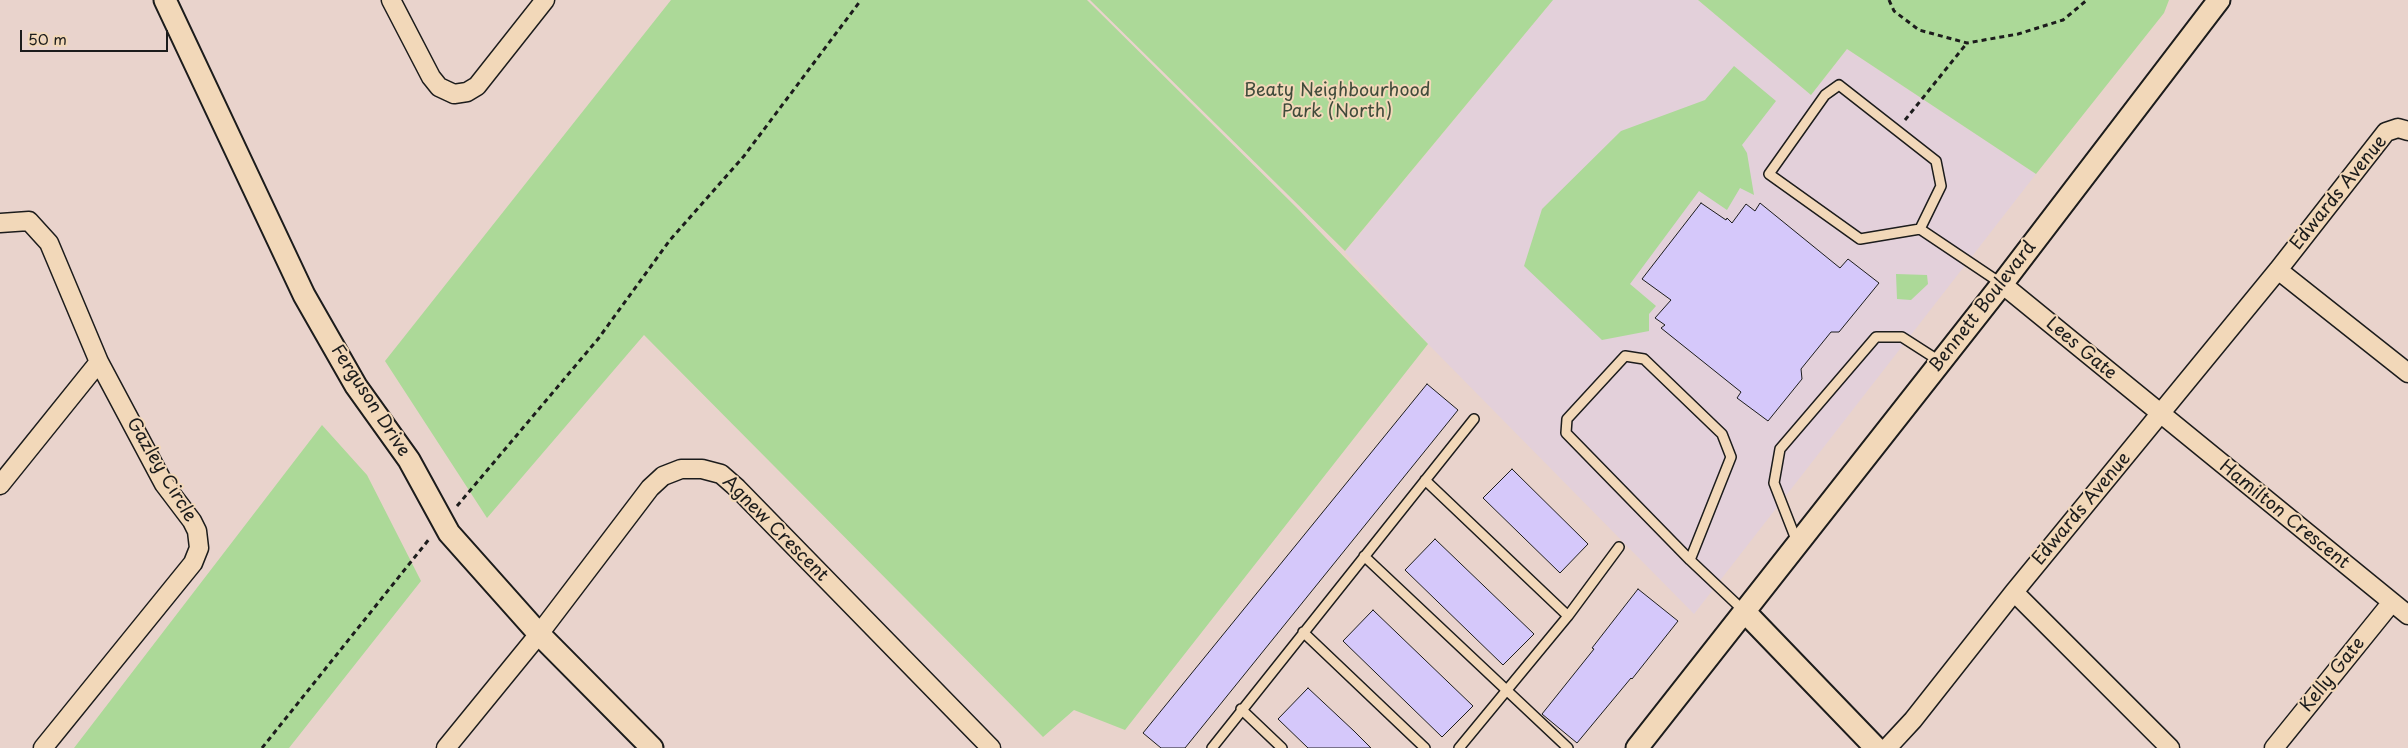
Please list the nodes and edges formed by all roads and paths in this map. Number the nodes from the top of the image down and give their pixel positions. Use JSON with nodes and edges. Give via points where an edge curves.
{"nodes":[{"id":1,"x":165,"y":0,"type":"edge"},
{"id":2,"x":392,"y":0,"type":"edge"},
{"id":3,"x":545,"y":0,"type":"edge"},
{"id":4,"x":861,"y":0,"type":"edge"},
{"id":5,"x":1889,"y":0,"type":"edge"},
{"id":6,"x":2087,"y":0,"type":"edge"},
{"id":7,"x":2219,"y":0,"type":"edge"},
{"id":8,"x":1967,"y":43,"type":"junction"},
{"id":9,"x":1897,"y":130,"type":"junction"},
{"id":10,"x":2408,"y":130,"type":"edge"},
{"id":11,"x":0,"y":223,"type":"edge"},
{"id":12,"x":1920,"y":229,"type":"junction"},
{"id":13,"x":2278,"y":270,"type":"junction"},
{"id":14,"x":2002,"y":284,"type":"junction"},
{"id":15,"x":100,"y":362,"type":"junction"},
{"id":16,"x":1941,"y":362,"type":"junction"},
{"id":17,"x":2408,"y":373,"type":"edge"},
{"id":18,"x":2160,"y":414,"type":"junction"},
{"id":19,"x":1474,"y":419,"type":"dead end"},
{"id":20,"x":1425,"y":480,"type":"junction"},
{"id":21,"x":0,"y":485,"type":"edge"},
{"id":22,"x":444,"y":521,"type":"junction"},
{"id":23,"x":1798,"y":545,"type":"junction"},
{"id":24,"x":1619,"y":547,"type":"dead end"},
{"id":25,"x":1364,"y":556,"type":"junction"},
{"id":26,"x":1690,"y":560,"type":"junction"},
{"id":27,"x":2014,"y":592,"type":"junction"},
{"id":28,"x":2392,"y":602,"type":"junction"},
{"id":29,"x":1744,"y":611,"type":"junction"},
{"id":30,"x":2408,"y":615,"type":"edge"},
{"id":31,"x":1568,"y":616,"type":"junction"},
{"id":32,"x":1303,"y":632,"type":"junction"},
{"id":33,"x":539,"y":634,"type":"junction"},
{"id":34,"x":1507,"y":690,"type":"junction"},
{"id":35,"x":1241,"y":709,"type":"junction"},
{"id":36,"x":44,"y":748,"type":"edge"},
{"id":37,"x":262,"y":748,"type":"edge"},
{"id":38,"x":446,"y":748,"type":"edge"},
{"id":39,"x":652,"y":748,"type":"edge"},
{"id":40,"x":991,"y":748,"type":"edge"},
{"id":41,"x":1212,"y":748,"type":"edge"},
{"id":42,"x":1282,"y":748,"type":"edge"},
{"id":43,"x":1425,"y":748,"type":"edge"},
{"id":44,"x":1459,"y":748,"type":"edge"},
{"id":45,"x":1568,"y":748,"type":"edge"},
{"id":46,"x":1638,"y":748,"type":"edge"},
{"id":47,"x":1876,"y":748,"type":"edge"},
{"id":48,"x":1887,"y":748,"type":"edge"},
{"id":49,"x":2170,"y":748,"type":"edge"},
{"id":50,"x":2274,"y":748,"type":"edge"}],
"edges":[{"from":1,"to":22,"type":"street","name":"Ferguson Drive","via":[[304,295],[356,386],[409,460]]},
{"from":2,"to":3,"type":"street","via":[[430,77],[439,87],[454,94],[477,86]]},
{"from":4,"to":22,"type":"path","via":[[744,156],[670,240],[598,339]]},
{"from":5,"to":8,"type":"path","via":[[1894,11],[1920,30]]},
{"from":6,"to":8,"type":"path","via":[[2062,20],[2018,34]]},
{"from":7,"to":14,"type":"street","name":"Bennett Boulevard"},
{"from":8,"to":9,"type":"path"},
{"from":9,"to":12,"type":"lane","via":[[1936,161],[1941,186]]},
{"from":9,"to":12,"type":"lane","via":[[1839,85],[1824,95],[1769,174],[1860,239]]},
{"from":10,"to":13,"type":"street","name":"Edwards Avenue","via":[[2398,128],[2386,132]]},
{"from":11,"to":15,"type":"street","name":"Gazley Circle","via":[[29,221],[49,243]]},
{"from":12,"to":14,"type":"lane"},
{"from":13,"to":17,"type":"street"},
{"from":13,"to":18,"type":"street","name":"Edwards Avenue"},
{"from":14,"to":16,"type":"street","name":"Bennett Boulevard"},
{"from":14,"to":18,"type":"street","name":"Lees Gate"},
{"from":15,"to":21,"type":"street"},
{"from":15,"to":36,"type":"street","name":"Gazley Circle","via":[[164,484],[192,521],[199,548],[194,563]]},
{"from":16,"to":23,"type":"street","name":"Bennett Boulevard"},
{"from":16,"to":23,"type":"lane","via":[[1902,337],[1876,337],[1780,449],[1774,483]]},
{"from":18,"to":27,"type":"street","name":"Edwards Avenue"},
{"from":18,"to":28,"type":"street","name":"Hamilton Crescent"},
{"from":19,"to":20,"type":"lane"},
{"from":20,"to":25,"type":"lane"},
{"from":20,"to":31,"type":"lane"},
{"from":22,"to":33,"type":"street","name":"Ferguson Drive","via":[[449,532]]},
{"from":22,"to":37,"type":"path"},
{"from":23,"to":29,"type":"street","name":"Bennett Boulevard"},
{"from":24,"to":31,"type":"lane"},
{"from":25,"to":32,"type":"lane"},
{"from":25,"to":34,"type":"lane"},
{"from":26,"to":26,"type":"lane","via":[[1566,433],[1567,419],[1625,356],[1644,358],[1722,434],[1731,457]]},
{"from":26,"to":29,"type":"lane"},
{"from":27,"to":48,"type":"street","name":"Edwards Avenue"},
{"from":27,"to":49,"type":"street"},
{"from":28,"to":30,"type":"street","name":"Hamilton Crescent"},
{"from":28,"to":50,"type":"street","name":"Kelly Gate"},
{"from":29,"to":46,"type":"street"},
{"from":29,"to":47,"type":"street"},
{"from":31,"to":34,"type":"lane"},
{"from":32,"to":35,"type":"lane"},
{"from":32,"to":43,"type":"lane"},
{"from":33,"to":38,"type":"street","name":"Agnew Crescent"},
{"from":33,"to":39,"type":"street","name":"Ferguson Drive"},
{"from":33,"to":40,"type":"street","name":"Agnew Crescent","via":[[650,488],[663,476],[681,469],[702,469],[721,474]]},
{"from":34,"to":44,"type":"lane"},
{"from":34,"to":45,"type":"lane"},
{"from":35,"to":41,"type":"lane"},
{"from":35,"to":42,"type":"lane"}]}
